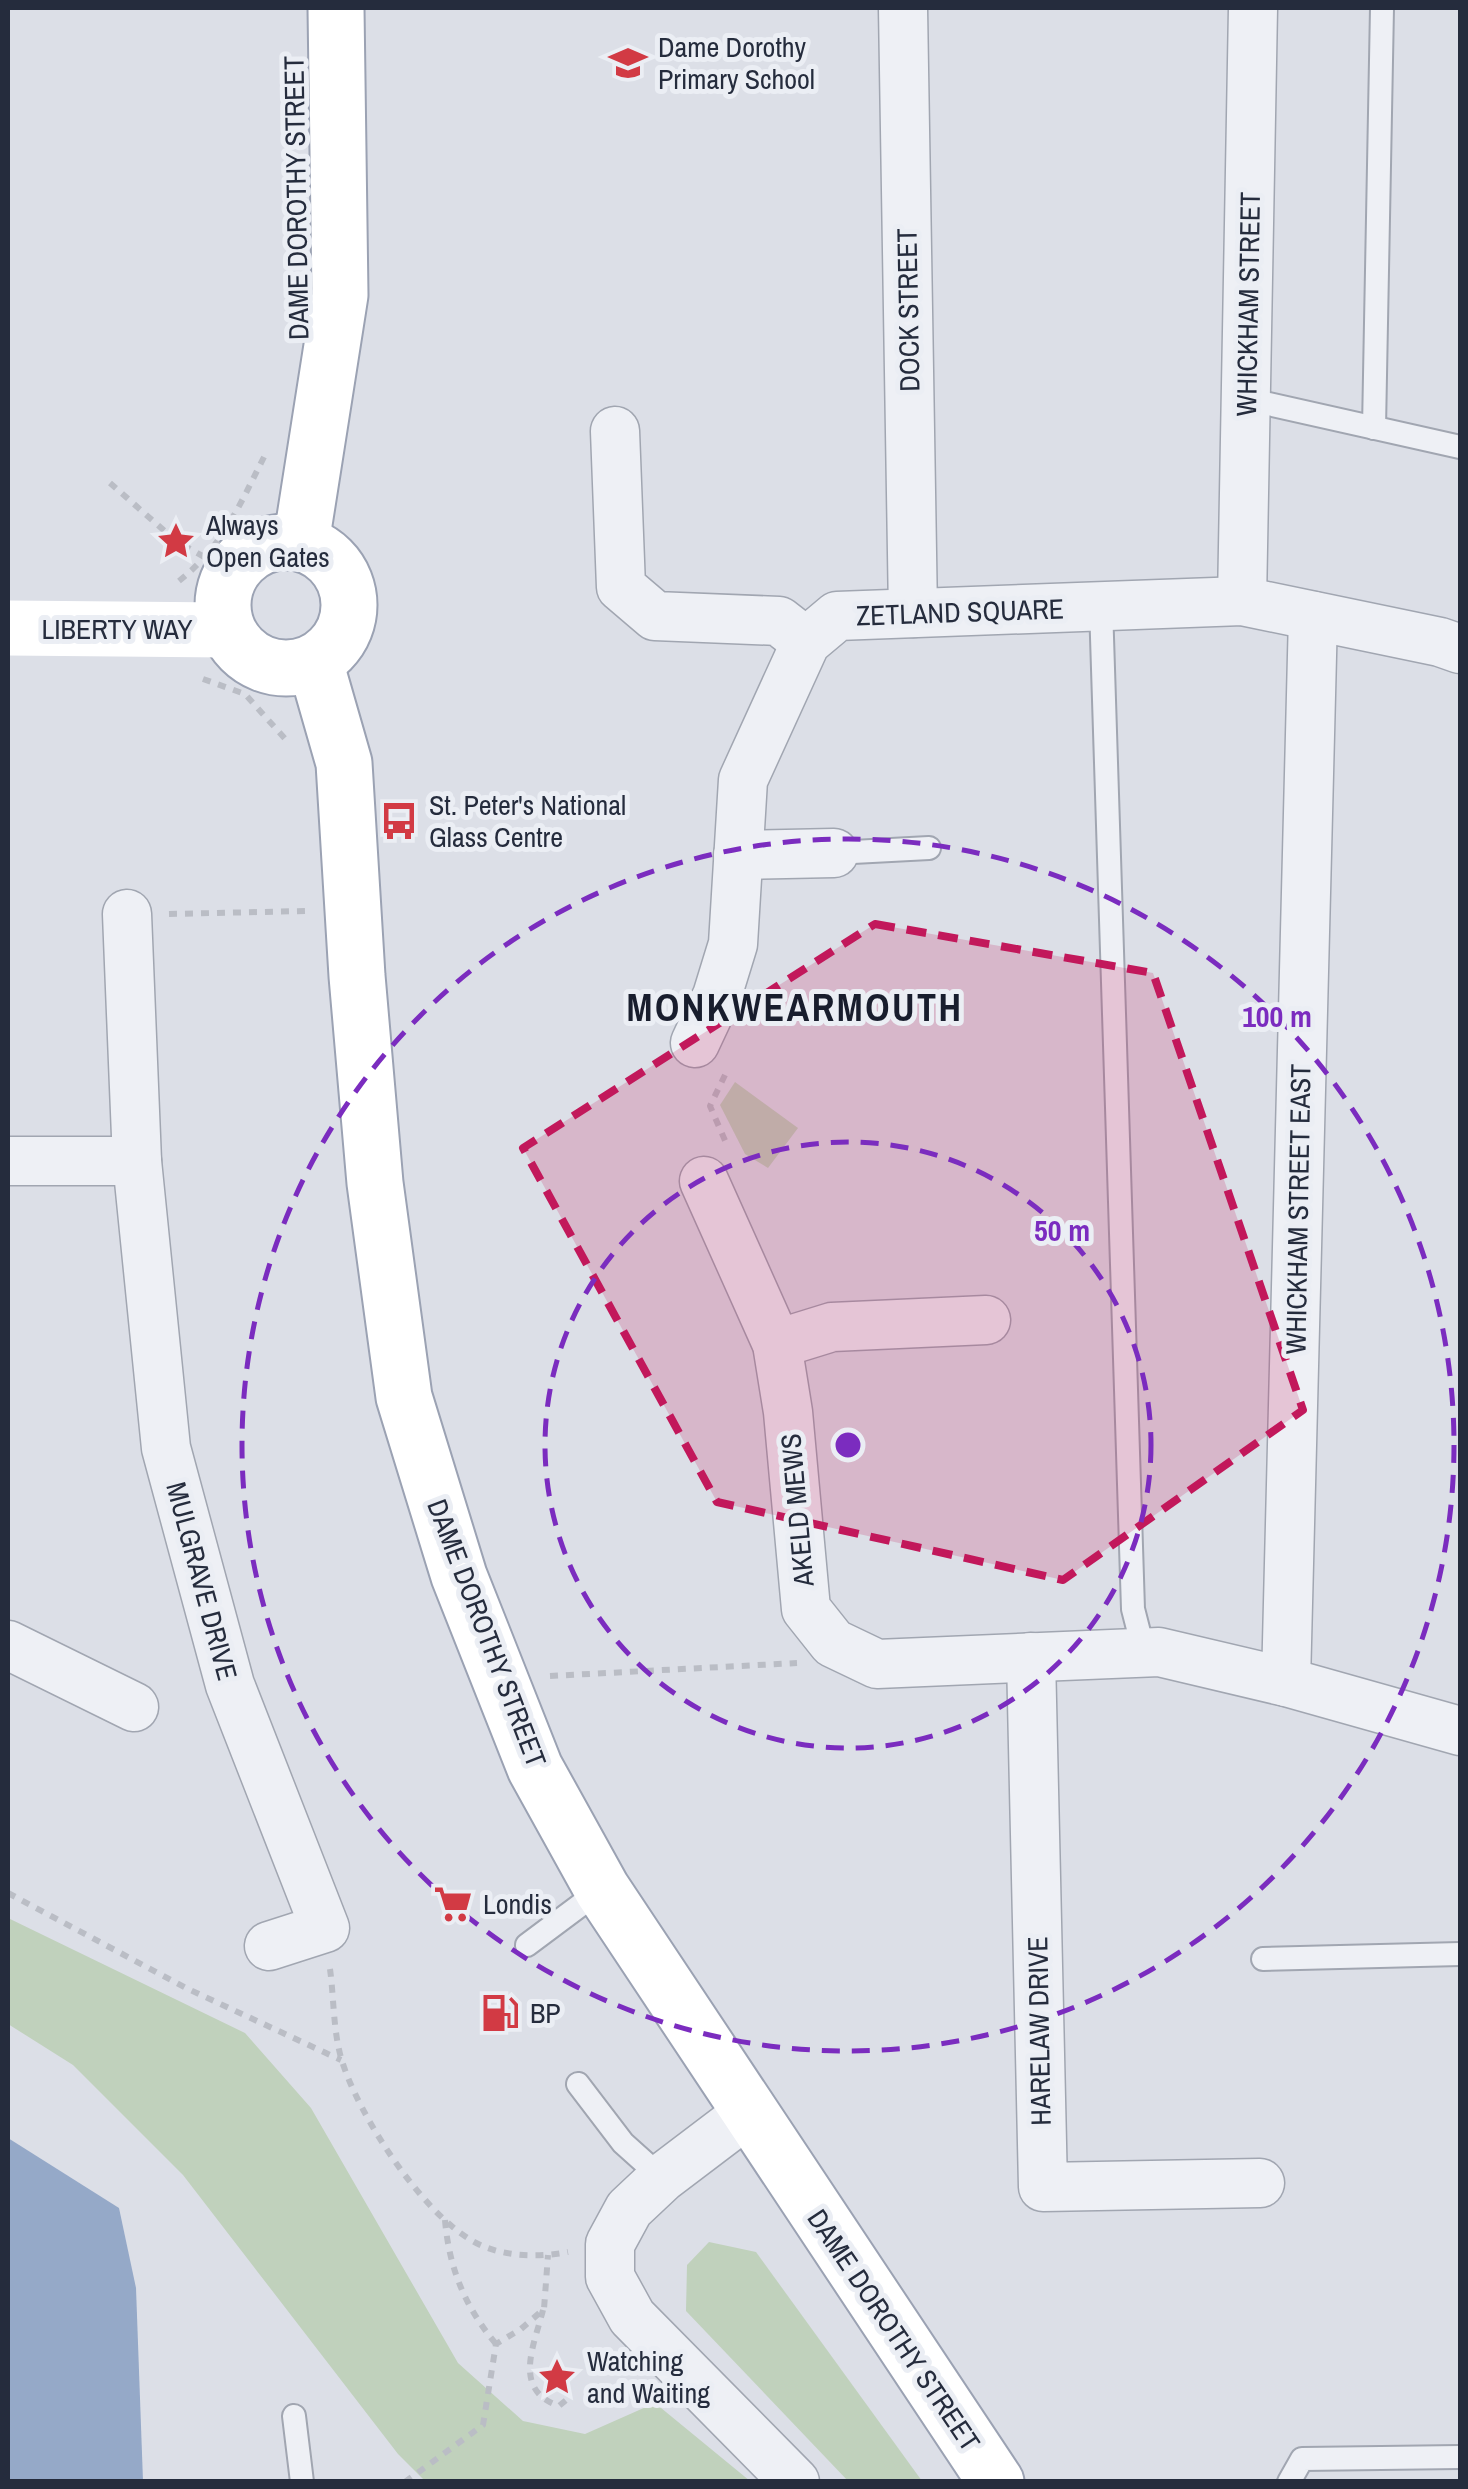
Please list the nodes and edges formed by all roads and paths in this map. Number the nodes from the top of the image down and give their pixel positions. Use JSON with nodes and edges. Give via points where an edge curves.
{"nodes":[{"id":1,"x":336,"y":8,"type":"edge"},
{"id":2,"x":904,"y":8,"type":"edge"},
{"id":3,"x":1253,"y":8,"type":"edge"},
{"id":4,"x":1382,"y":8,"type":"edge"},
{"id":5,"x":1246,"y":399,"type":"junction"},
{"id":6,"x":1374,"y":428,"type":"junction"},
{"id":7,"x":615,"y":431,"type":"dead end"},
{"id":8,"x":270,"y":444,"type":"dead end"},
{"id":9,"x":1460,"y":447,"type":"edge"},
{"id":10,"x":110,"y":483,"type":"dead end"},
{"id":11,"x":300,"y":543,"type":"junction"},
{"id":12,"x":219,"y":565,"type":"junction"},
{"id":13,"x":170,"y":589,"type":"dead end"},
{"id":14,"x":1242,"y":601,"type":"junction"},
{"id":15,"x":1101,"y":606,"type":"junction"},
{"id":16,"x":913,"y":613,"type":"junction"},
{"id":17,"x":1313,"y":616,"type":"junction"},
{"id":18,"x":8,"y":628,"type":"edge"},
{"id":19,"x":226,"y":630,"type":"junction"},
{"id":20,"x":806,"y":642,"type":"junction"},
{"id":21,"x":1460,"y":650,"type":"edge"},
{"id":22,"x":314,"y":662,"type":"junction"},
{"id":23,"x":929,"y":848,"type":"dead end"},
{"id":24,"x":834,"y":854,"type":"joint"},
{"id":25,"x":738,"y":855,"type":"junction"},
{"id":26,"x":354,"y":911,"type":"junction"},
{"id":27,"x":127,"y":914,"type":"joint"},
{"id":28,"x":695,"y":1043,"type":"joint"},
{"id":29,"x":8,"y":1161,"type":"edge"},
{"id":30,"x":137,"y":1161,"type":"junction"},
{"id":31,"x":704,"y":1181,"type":"joint"},
{"id":32,"x":986,"y":1320,"type":"dead end"},
{"id":33,"x":777,"y":1344,"type":"junction"},
{"id":34,"x":833,"y":1644,"type":"junction"},
{"id":35,"x":8,"y":1646,"type":"edge"},
{"id":36,"x":1144,"y":1652,"type":"junction"},
{"id":37,"x":1031,"y":1657,"type":"junction"},
{"id":38,"x":500,"y":1678,"type":"junction"},
{"id":39,"x":1286,"y":1682,"type":"junction"},
{"id":40,"x":134,"y":1707,"type":"dead end"},
{"id":41,"x":1460,"y":1731,"type":"edge"},
{"id":42,"x":602,"y":1889,"type":"junction"},
{"id":43,"x":8,"y":1892,"type":"edge"},
{"id":44,"x":325,"y":1928,"type":"junction"},
{"id":45,"x":527,"y":1945,"type":"dead end"},
{"id":46,"x":269,"y":1946,"type":"dead end"},
{"id":47,"x":1460,"y":1954,"type":"edge"},
{"id":48,"x":1262,"y":1960,"type":"dead end"},
{"id":49,"x":342,"y":2060,"type":"junction"},
{"id":50,"x":578,"y":2084,"type":"dead end"},
{"id":51,"x":749,"y":2112,"type":"junction"},
{"id":52,"x":662,"y":2178,"type":"junction"},
{"id":53,"x":1260,"y":2183,"type":"dead end"},
{"id":54,"x":444,"y":2220,"type":"junction"},
{"id":55,"x":610,"y":2244,"type":"junction"},
{"id":56,"x":548,"y":2255,"type":"junction"},
{"id":57,"x":544,"y":2309,"type":"junction"},
{"id":58,"x":496,"y":2344,"type":"junction"},
{"id":59,"x":571,"y":2396,"type":"dead end"},
{"id":60,"x":294,"y":2416,"type":"dead end"},
{"id":61,"x":1460,"y":2457,"type":"edge"},
{"id":62,"x":1403,"y":2470,"type":"edge"},
{"id":63,"x":302,"y":2482,"type":"edge"},
{"id":64,"x":405,"y":2482,"type":"edge"},
{"id":65,"x":795,"y":2482,"type":"edge"},
{"id":66,"x":996,"y":2482,"type":"edge"},
{"id":67,"x":1289,"y":2482,"type":"edge"}],
"edges":[{"from":1,"to":11,"type":"main road","name":"DAME DOROTHY STREET","via":[[340,295]]},
{"from":2,"to":16,"type":"street","name":"DOCK STREET"},
{"from":3,"to":5,"type":"street","name":"WHICKHAM STREET"},
{"from":4,"to":6,"type":"lane"},
{"from":5,"to":6,"type":"lane"},
{"from":5,"to":14,"type":"street","name":"WHICKHAM STREET"},
{"from":6,"to":9,"type":"lane"},
{"from":7,"to":20,"type":"street","via":[[621,587],[654,616],[778,622]]},
{"from":8,"to":12,"type":"path"},
{"from":10,"to":12,"type":"path","via":[[176,541]]},
{"from":11,"to":12,"type":"main road","via":[[262,546]]},
{"from":11,"to":22,"type":"main road","via":[[334,563],[349,598],[342,635]]},
{"from":12,"to":13,"type":"path"},
{"from":12,"to":19,"type":"main road"},
{"from":14,"to":15,"type":"street","name":"ZETLAND SQUARE"},
{"from":14,"to":17,"type":"street","name":"ZETLAND SQUARE"},
{"from":15,"to":16,"type":"street","name":"ZETLAND SQUARE"},
{"from":15,"to":36,"type":"lane","via":[[1133,1609]]},
{"from":16,"to":20,"type":"street","name":"ZETLAND SQUARE","via":[[837,616]]},
{"from":17,"to":21,"type":"street","name":"ZETLAND SQUARE"},
{"from":17,"to":39,"type":"street","name":"WHICKHAM STREET EAST"},
{"from":18,"to":19,"type":"main road","name":"LIBERTY WAY"},
{"from":19,"to":22,"type":"main road","via":[[238,648],[274,668]]},
{"from":20,"to":25,"type":"street","via":[[744,780]]},
{"from":22,"to":26,"type":"main road","name":"DAME DOROTHY STREET","via":[[344,762]]},
{"from":23,"to":24,"type":"lane"},
{"from":24,"to":25,"type":"street"},
{"from":25,"to":28,"type":"street","via":[[734,944]]},
{"from":26,"to":27,"type":"path"},
{"from":26,"to":38,"type":"main road","name":"DAME DOROTHY STREET","via":[[375,1182],[404,1397],[459,1576]]},
{"from":27,"to":30,"type":"street","name":"MULGRAVE DRIVE"},
{"from":28,"to":31,"type":"path","via":[[730,1064],[710,1106],[738,1168]]},
{"from":29,"to":30,"type":"street"},
{"from":30,"to":44,"type":"street","name":"MULGRAVE DRIVE","via":[[166,1448],[230,1685]]},
{"from":31,"to":33,"type":"street","name":"AKELD MEWS"},
{"from":32,"to":33,"type":"street","via":[[832,1327]]},
{"from":33,"to":34,"type":"street","name":"AKELD MEWS","via":[[806,1609]]},
{"from":34,"to":37,"type":"street","via":[[876,1664]]},
{"from":34,"to":38,"type":"path","via":[[798,1663]]},
{"from":35,"to":40,"type":"street"},
{"from":36,"to":37,"type":"street"},
{"from":36,"to":39,"type":"street"},
{"from":37,"to":53,"type":"street","name":"HARELAW DRIVE","via":[[1043,2187]]},
{"from":38,"to":42,"type":"main road","name":"DAME DOROTHY STREET","via":[[536,1768]]},
{"from":39,"to":41,"type":"street"},
{"from":42,"to":45,"type":"lane"},
{"from":42,"to":51,"type":"main road","name":"DAME DOROTHY STREET"},
{"from":43,"to":49,"type":"path","via":[[186,1988]]},
{"from":44,"to":46,"type":"street"},
{"from":44,"to":49,"type":"path"},
{"from":47,"to":48,"type":"lane"},
{"from":49,"to":54,"type":"path","via":[[370,2122]]},
{"from":50,"to":52,"type":"lane","via":[[623,2144]]},
{"from":51,"to":52,"type":"street"},
{"from":51,"to":66,"type":"main road","name":"DAME DOROTHY STREET"},
{"from":52,"to":55,"type":"street","via":[[630,2209]]},
{"from":54,"to":56,"type":"path","via":[[504,2253]]},
{"from":54,"to":58,"type":"path","via":[[462,2294]]},
{"from":55,"to":56,"type":"path"},
{"from":55,"to":65,"type":"street","via":[[610,2277],[632,2317]]},
{"from":56,"to":57,"type":"path"},
{"from":57,"to":58,"type":"path"},
{"from":57,"to":59,"type":"path","via":[[532,2354],[532,2388],[559,2406]]},
{"from":58,"to":64,"type":"path","via":[[483,2425]]},
{"from":60,"to":63,"type":"lane"},
{"from":61,"to":62,"type":"lane"},
{"from":62,"to":67,"type":"lane","via":[[1302,2459]]}]}
